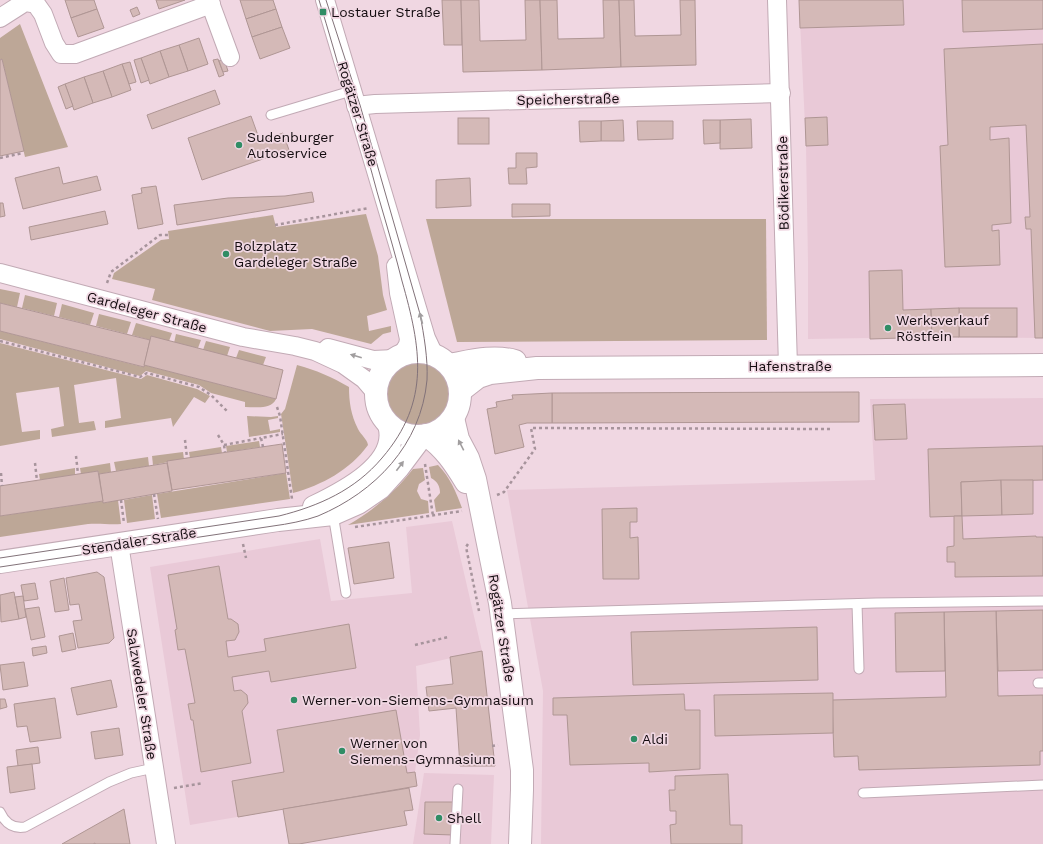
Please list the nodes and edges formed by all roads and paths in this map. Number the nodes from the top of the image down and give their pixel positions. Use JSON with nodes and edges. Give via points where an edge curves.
{"nodes":[{"id":1,"x":324,"y":0,"type":"edge"},
{"id":2,"x":777,"y":0,"type":"edge"},
{"id":3,"x":210,"y":2,"type":"edge"},
{"id":4,"x":5,"y":11,"type":"edge"},
{"id":5,"x":230,"y":57,"type":"dead end"},
{"id":6,"x":781,"y":93,"type":"junction"},
{"id":7,"x":354,"y":98,"type":"junction"},
{"id":8,"x":271,"y":115,"type":"dead end"},
{"id":9,"x":23,"y":153,"type":"dead end"},
{"id":10,"x":0,"y":158,"type":"edge"},
{"id":11,"x":386,"y":205,"type":"junction"},
{"id":12,"x":275,"y":224,"type":"dead end"},
{"id":13,"x":392,"y":227,"type":"junction"},
{"id":14,"x":169,"y":235,"type":"dead end"},
{"id":15,"x":0,"y":273,"type":"edge"},
{"id":16,"x":100,"y":300,"type":"junction"},
{"id":17,"x":0,"y":341,"type":"edge"},
{"id":18,"x":295,"y":346,"type":"junction"},
{"id":19,"x":398,"y":357,"type":"junction"},
{"id":20,"x":441,"y":360,"type":"junction"},
{"id":21,"x":1043,"y":365,"type":"edge"},
{"id":22,"x":788,"y":366,"type":"junction"},
{"id":23,"x":537,"y":368,"type":"junction"},
{"id":24,"x":460,"y":391,"type":"junction"},
{"id":25,"x":376,"y":393,"type":"junction"},
{"id":26,"x":277,"y":407,"type":"dead end"},
{"id":27,"x":228,"y":412,"type":"dead end"},
{"id":28,"x":453,"y":418,"type":"junction"},
{"id":29,"x":389,"y":424,"type":"junction"},
{"id":30,"x":833,"y":429,"type":"dead end"},
{"id":31,"x":283,"y":434,"type":"junction"},
{"id":32,"x":218,"y":435,"type":"dead end"},
{"id":33,"x":261,"y":438,"type":"junction"},
{"id":34,"x":185,"y":440,"type":"dead end"},
{"id":35,"x":224,"y":445,"type":"junction"},
{"id":36,"x":420,"y":445,"type":"junction"},
{"id":37,"x":263,"y":447,"type":"dead end"},
{"id":38,"x":225,"y":452,"type":"dead end"},
{"id":39,"x":76,"y":456,"type":"dead end"},
{"id":40,"x":187,"y":458,"type":"dead end"},
{"id":41,"x":35,"y":463,"type":"dead end"},
{"id":42,"x":0,"y":473,"type":"edge"},
{"id":43,"x":78,"y":474,"type":"dead end"},
{"id":44,"x":37,"y":480,"type":"dead end"},
{"id":45,"x":2,"y":486,"type":"dead end"},
{"id":46,"x":504,"y":492,"type":"dead end"},
{"id":47,"x":154,"y":494,"type":"dead end"},
{"id":48,"x":121,"y":500,"type":"dead end"},
{"id":49,"x":293,"y":501,"type":"dead end"},
{"id":50,"x":480,"y":509,"type":"junction"},
{"id":51,"x":333,"y":514,"type":"junction"},
{"id":52,"x":433,"y":516,"type":"dead end"},
{"id":53,"x":158,"y":519,"type":"dead end"},
{"id":54,"x":278,"y":520,"type":"junction"},
{"id":55,"x":122,"y":534,"type":"junction"},
{"id":56,"x":241,"y":537,"type":"dead end"},
{"id":57,"x":466,"y":547,"type":"dead end"},
{"id":58,"x":246,"y":558,"type":"dead end"},
{"id":59,"x":0,"y":562,"type":"edge"},
{"id":60,"x":346,"y":593,"type":"dead end"},
{"id":61,"x":1043,"y":601,"type":"edge"},
{"id":62,"x":857,"y":604,"type":"junction"},
{"id":63,"x":480,"y":612,"type":"dead end"},
{"id":64,"x":502,"y":614,"type":"junction"},
{"id":65,"x":448,"y":637,"type":"dead end"},
{"id":66,"x":415,"y":645,"type":"dead end"},
{"id":67,"x":859,"y":669,"type":"dead end"},
{"id":68,"x":492,"y":746,"type":"dead end"},
{"id":69,"x":499,"y":752,"type":"dead end"},
{"id":70,"x":154,"y":768,"type":"junction"},
{"id":71,"x":203,"y":783,"type":"dead end"},
{"id":72,"x":1043,"y":785,"type":"edge"},
{"id":73,"x":458,"y":789,"type":"dead end"},
{"id":74,"x":157,"y":791,"type":"junction"},
{"id":75,"x":863,"y":793,"type":"dead end"},
{"id":76,"x":0,"y":812,"type":"edge"},
{"id":77,"x":166,"y":844,"type":"edge"},
{"id":78,"x":455,"y":844,"type":"edge"},
{"id":79,"x":520,"y":844,"type":"edge"}],
"edges":[{"from":1,"to":7,"type":"street","name":"Rogätzer Straße"},
{"from":2,"to":6,"type":"street","name":"Bödikerstraße"},
{"from":3,"to":4,"type":"street","via":[[75,54],[62,54],[54,43],[43,14],[36,4],[25,2]]},
{"from":3,"to":5,"type":"street"},
{"from":6,"to":7,"type":"street","name":"Speicherstraße","via":[[375,104]]},
{"from":6,"to":22,"type":"street","name":"Bödikerstraße"},
{"from":7,"to":8,"type":"lane"},
{"from":7,"to":11,"type":"street","name":"Rogätzer Straße"},
{"from":9,"to":10,"type":"path"},
{"from":11,"to":12,"type":"path"},
{"from":11,"to":13,"type":"street","name":"Rogätzer Straße"},
{"from":13,"to":19,"type":"street","name":"Rogätzer Straße","via":[[399,293],[409,339]]},
{"from":20,"to":13,"type":"street","name":"Rogätzer Straße","one_way":true,"via":[[426,338]]},
{"from":14,"to":16,"type":"path","via":[[160,235],[111,272]]},
{"from":15,"to":16,"type":"street","name":"Gardeleger Straße"},
{"from":16,"to":18,"type":"street","name":"Gardeleger Straße","via":[[243,337]]},
{"from":17,"to":27,"type":"path","via":[[140,377],[147,373],[199,387]]},
{"from":19,"to":18,"type":"street","name":"Gardeleger Straße","one_way":true,"via":[[373,360],[319,345]]},
{"from":18,"to":25,"type":"street","name":"Gardeleger Straße","via":[[343,364],[364,379]]},
{"from":19,"to":20,"type":"street","via":[[419,352]]},
{"from":19,"to":25,"type":"street","via":[[381,374]]},
{"from":20,"to":23,"type":"street","name":"Hafenstraße","via":[[507,359]]},
{"from":20,"to":24,"type":"street","via":[[457,377]]},
{"from":21,"to":22,"type":"street","name":"Hafenstraße"},
{"from":22,"to":23,"type":"street","name":"Hafenstraße"},
{"from":23,"to":24,"type":"street","name":"Hafenstraße","via":[[490,373],[473,380]]},
{"from":24,"to":28,"type":"street","via":[[459,405]]},
{"from":25,"to":29,"type":"street","via":[[379,410]]},
{"from":26,"to":31,"type":"path"},
{"from":28,"to":36,"type":"street"},
{"from":50,"to":28,"type":"street","name":"Rogätzer Straße","one_way":true,"via":[[475,479],[458,438]]},
{"from":29,"to":36,"type":"street"},
{"from":29,"to":54,"type":"street","name":"Stendaler Straße","via":[[392,436],[384,457],[361,480],[343,493],[313,508]]},
{"from":30,"to":46,"type":"path","via":[[531,428],[535,449]]},
{"from":31,"to":33,"type":"path"},
{"from":31,"to":49,"type":"path"},
{"from":32,"to":35,"type":"path"},
{"from":33,"to":35,"type":"path"},
{"from":33,"to":37,"type":"path"},
{"from":34,"to":40,"type":"path"},
{"from":35,"to":38,"type":"path"},
{"from":36,"to":50,"type":"street","name":"Rogätzer Straße","via":[[443,448]]},
{"from":51,"to":36,"type":"street","name":"Stendaler Straße","one_way":true,"via":[[374,493]]},
{"from":36,"to":52,"type":"path"},
{"from":39,"to":43,"type":"path"},
{"from":41,"to":44,"type":"path"},
{"from":42,"to":45,"type":"path"},
{"from":47,"to":53,"type":"path"},
{"from":48,"to":55,"type":"path"},
{"from":50,"to":64,"type":"street","name":"Rogätzer Straße"},
{"from":51,"to":54,"type":"street","name":"Stendaler Straße"},
{"from":51,"to":60,"type":"lane"},
{"from":54,"to":55,"type":"street","name":"Stendaler Straße"},
{"from":55,"to":59,"type":"street","name":"Stendaler Straße"},
{"from":55,"to":70,"type":"street","name":"Salzwedeler Straße"},
{"from":56,"to":58,"type":"path"},
{"from":57,"to":63,"type":"path"},
{"from":61,"to":62,"type":"lane"},
{"from":62,"to":64,"type":"lane"},
{"from":62,"to":67,"type":"lane"},
{"from":64,"to":79,"type":"street","name":"Rogätzer Straße","via":[[522,770]]},
{"from":65,"to":66,"type":"path"},
{"from":68,"to":69,"type":"path","via":[[498,745]]},
{"from":70,"to":74,"type":"street","name":"Salzwedeler Straße"},
{"from":70,"to":76,"type":"lane","via":[[109,782],[25,828],[12,826]]},
{"from":71,"to":74,"type":"path"},
{"from":72,"to":75,"type":"lane"},
{"from":73,"to":78,"type":"lane"},
{"from":74,"to":77,"type":"street","name":"Salzwedeler Straße"}]}
